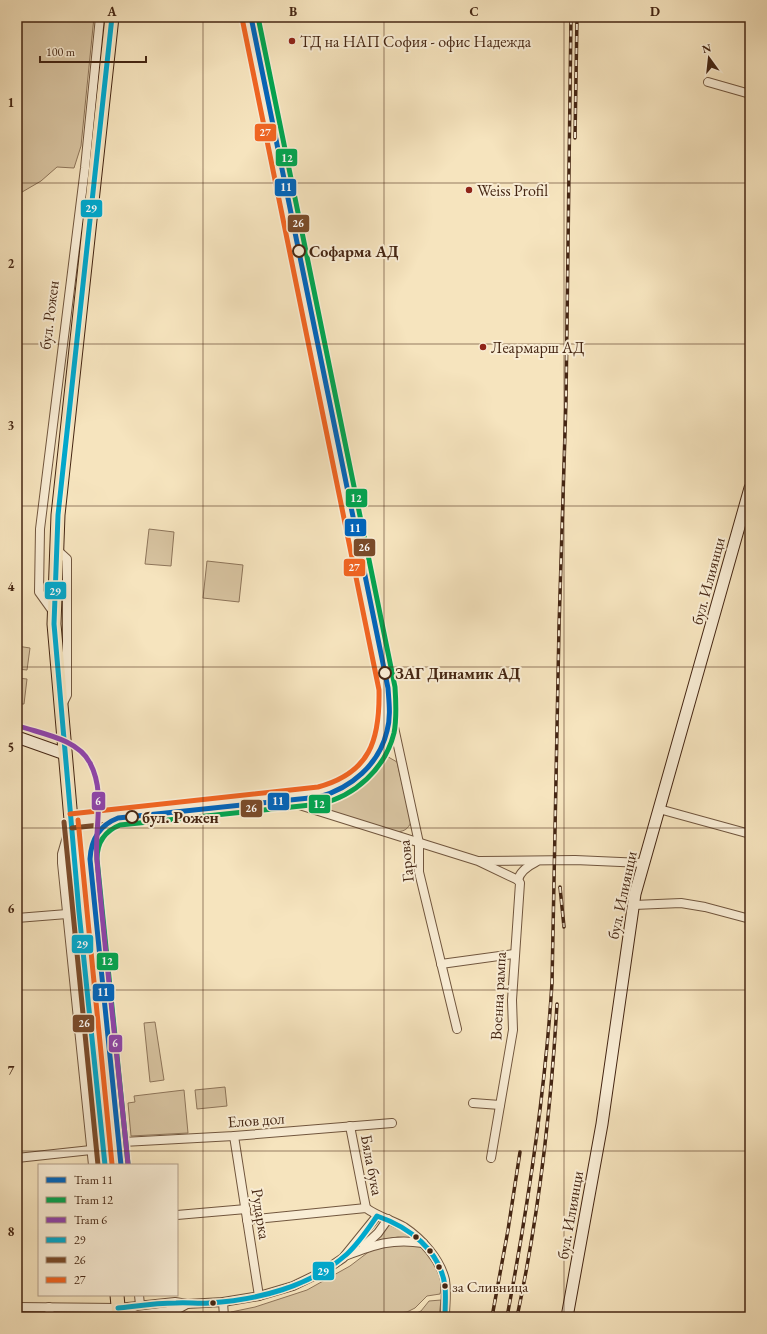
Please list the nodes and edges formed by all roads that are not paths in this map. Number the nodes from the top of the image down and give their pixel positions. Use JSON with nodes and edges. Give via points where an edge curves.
{"nodes":[{"id":1,"x":100,"y":17,"type":"edge"},
{"id":2,"x":112,"y":17,"type":"edge"},
{"id":3,"x":249,"y":17,"type":"edge"},
{"id":4,"x":708,"y":82,"type":"dead end"},
{"id":5,"x":750,"y":94,"type":"edge"},
{"id":6,"x":750,"y":488,"type":"edge"},
{"id":7,"x":55,"y":548,"type":"junction"},
{"id":8,"x":54,"y":613,"type":"junction"},
{"id":9,"x":386,"y":689,"type":"junction"},
{"id":10,"x":61,"y":708,"type":"junction"},
{"id":11,"x":17,"y":737,"type":"edge"},
{"id":12,"x":65,"y":754,"type":"junction"},
{"id":13,"x":277,"y":798,"type":"junction"},
{"id":14,"x":660,"y":809,"type":"junction"},
{"id":15,"x":130,"y":815,"type":"junction"},
{"id":16,"x":71,"y":821,"type":"junction"},
{"id":17,"x":750,"y":834,"type":"edge"},
{"id":18,"x":419,"y":843,"type":"junction"},
{"id":19,"x":478,"y":861,"type":"junction"},
{"id":20,"x":537,"y":861,"type":"junction"},
{"id":21,"x":643,"y":863,"type":"junction"},
{"id":22,"x":519,"y":884,"type":"junction"},
{"id":23,"x":634,"y":905,"type":"junction"},
{"id":24,"x":67,"y":914,"type":"junction"},
{"id":25,"x":17,"y":918,"type":"edge"},
{"id":26,"x":750,"y":919,"type":"edge"},
{"id":27,"x":514,"y":954,"type":"junction"},
{"id":28,"x":441,"y":964,"type":"junction"},
{"id":29,"x":457,"y":1029,"type":"dead end"},
{"id":30,"x":473,"y":1103,"type":"dead end"},
{"id":31,"x":500,"y":1106,"type":"junction"},
{"id":32,"x":392,"y":1123,"type":"dead end"},
{"id":33,"x":350,"y":1126,"type":"junction"},
{"id":34,"x":234,"y":1136,"type":"junction"},
{"id":35,"x":123,"y":1142,"type":"junction"},
{"id":36,"x":91,"y":1150,"type":"junction"},
{"id":37,"x":17,"y":1158,"type":"edge"},
{"id":38,"x":491,"y":1158,"type":"dead end"},
{"id":39,"x":92,"y":1164,"type":"edge"},
{"id":40,"x":105,"y":1164,"type":"edge"},
{"id":41,"x":125,"y":1164,"type":"edge"},
{"id":42,"x":366,"y":1208,"type":"junction"},
{"id":43,"x":246,"y":1209,"type":"junction"},
{"id":44,"x":178,"y":1215,"type":"edge"},
{"id":45,"x":377,"y":1216,"type":"junction"},
{"id":46,"x":388,"y":1219,"type":"junction"},
{"id":47,"x":248,"y":1220,"type":"junction"},
{"id":48,"x":423,"y":1243,"type":"junction"},
{"id":49,"x":357,"y":1252,"type":"junction"},
{"id":50,"x":343,"y":1258,"type":"junction"},
{"id":51,"x":140,"y":1296,"type":"edge"},
{"id":52,"x":259,"y":1296,"type":"junction"},
{"id":53,"x":223,"y":1302,"type":"junction"},
{"id":54,"x":187,"y":1304,"type":"junction"},
{"id":55,"x":140,"y":1305,"type":"junction"},
{"id":56,"x":17,"y":1307,"type":"edge"},
{"id":57,"x":50,"y":1307,"type":"junction"},
{"id":58,"x":118,"y":1307,"type":"edge"},
{"id":59,"x":50,"y":1317,"type":"edge"},
{"id":60,"x":224,"y":1317,"type":"edge"},
{"id":61,"x":445,"y":1317,"type":"edge"},
{"id":62,"x":567,"y":1317,"type":"edge"}],
"edges":[{"from":1,"to":8,"type":"street","name":"бул. Рожен","via":[[85,168],[40,529],[39,592]]},
{"from":2,"to":7,"type":"main road","name":"бул. Рожен"},
{"from":3,"to":9,"type":"street"},
{"from":4,"to":5,"type":"street"},
{"from":6,"to":14,"type":"street","name":"бул. Илиянци"},
{"from":7,"to":8,"type":"main road","name":"бул. Рожен"},
{"from":7,"to":10,"type":"street","name":"бул. Рожен","via":[[67,559],[67,695]]},
{"from":8,"to":10,"type":"main road","name":"бул. Рожен"},
{"from":9,"to":13,"type":"street","via":[[385,730],[374,756],[362,771],[349,783],[334,790]]},
{"from":9,"to":18,"type":"street","name":"Гарова"},
{"from":10,"to":12,"type":"main road","name":"бул. Рожен"},
{"from":11,"to":12,"type":"street"},
{"from":12,"to":16,"type":"main road","name":"бул. Рожен"},
{"from":13,"to":15,"type":"street"},
{"from":13,"to":18,"type":"street"},
{"from":14,"to":17,"type":"street"},
{"from":14,"to":21,"type":"street","name":"бул. Илиянци"},
{"from":15,"to":16,"type":"street"},
{"from":15,"to":35,"type":"street","via":[[118,818],[103,829],[96,840],[94,854]]},
{"from":16,"to":24,"type":"street","name":"бул. Рожен","via":[[62,854]]},
{"from":16,"to":40,"type":"main road","name":"бул. Рожен"},
{"from":18,"to":19,"type":"street"},
{"from":18,"to":28,"type":"street","name":"Гарова","via":[[419,872]]},
{"from":19,"to":20,"type":"street"},
{"from":19,"to":22,"type":"street"},
{"from":20,"to":21,"type":"street"},
{"from":20,"to":22,"type":"street","via":[[519,875]]},
{"from":21,"to":23,"type":"street","name":"бул. Илиянци"},
{"from":22,"to":27,"type":"street","name":"Военна рампа"},
{"from":23,"to":26,"type":"street","via":[[681,903]]},
{"from":23,"to":62,"type":"street","name":"бул. Илиянци","via":[[602,1124]]},
{"from":24,"to":25,"type":"street"},
{"from":24,"to":36,"type":"street","name":"бул. Рожен"},
{"from":27,"to":28,"type":"street"},
{"from":27,"to":31,"type":"street","name":"Военна рампа","via":[[513,1030]]},
{"from":28,"to":29,"type":"street","name":"Гарова"},
{"from":30,"to":31,"type":"street"},
{"from":31,"to":38,"type":"street","name":"Военна рампа"},
{"from":32,"to":33,"type":"street","name":"Елов дол"},
{"from":33,"to":34,"type":"street","name":"Елов дол"},
{"from":33,"to":42,"type":"street","name":"Бяла бука"},
{"from":34,"to":35,"type":"street","name":"Елов дол"},
{"from":34,"to":43,"type":"street","name":"Рударка"},
{"from":35,"to":41,"type":"street"},
{"from":36,"to":37,"type":"street"},
{"from":36,"to":39,"type":"street","name":"бул. Рожен"},
{"from":42,"to":45,"type":"street"},
{"from":42,"to":47,"type":"street"},
{"from":43,"to":44,"type":"street"},
{"from":43,"to":47,"type":"street","name":"Рударка"},
{"from":45,"to":46,"type":"street"},
{"from":45,"to":50,"type":"street"},
{"from":46,"to":48,"type":"street"},
{"from":46,"to":49,"type":"street","via":[[378,1233]]},
{"from":47,"to":52,"type":"street","name":"Рударка"},
{"from":48,"to":49,"type":"street","via":[[391,1242],[372,1245]]},
{"from":48,"to":61,"type":"street","via":[[435,1257],[445,1280]]},
{"from":49,"to":50,"type":"street"},
{"from":50,"to":52,"type":"street","via":[[324,1271],[293,1286]]},
{"from":51,"to":55,"type":"street"},
{"from":52,"to":53,"type":"street"},
{"from":53,"to":54,"type":"street"},
{"from":53,"to":60,"type":"street"},
{"from":54,"to":55,"type":"street","via":[[174,1302]]},
{"from":54,"to":58,"type":"street","via":[[176,1310],[137,1315]]},
{"from":55,"to":58,"type":"street"},
{"from":56,"to":57,"type":"street"},
{"from":57,"to":58,"type":"street"},
{"from":57,"to":59,"type":"street"}]}
